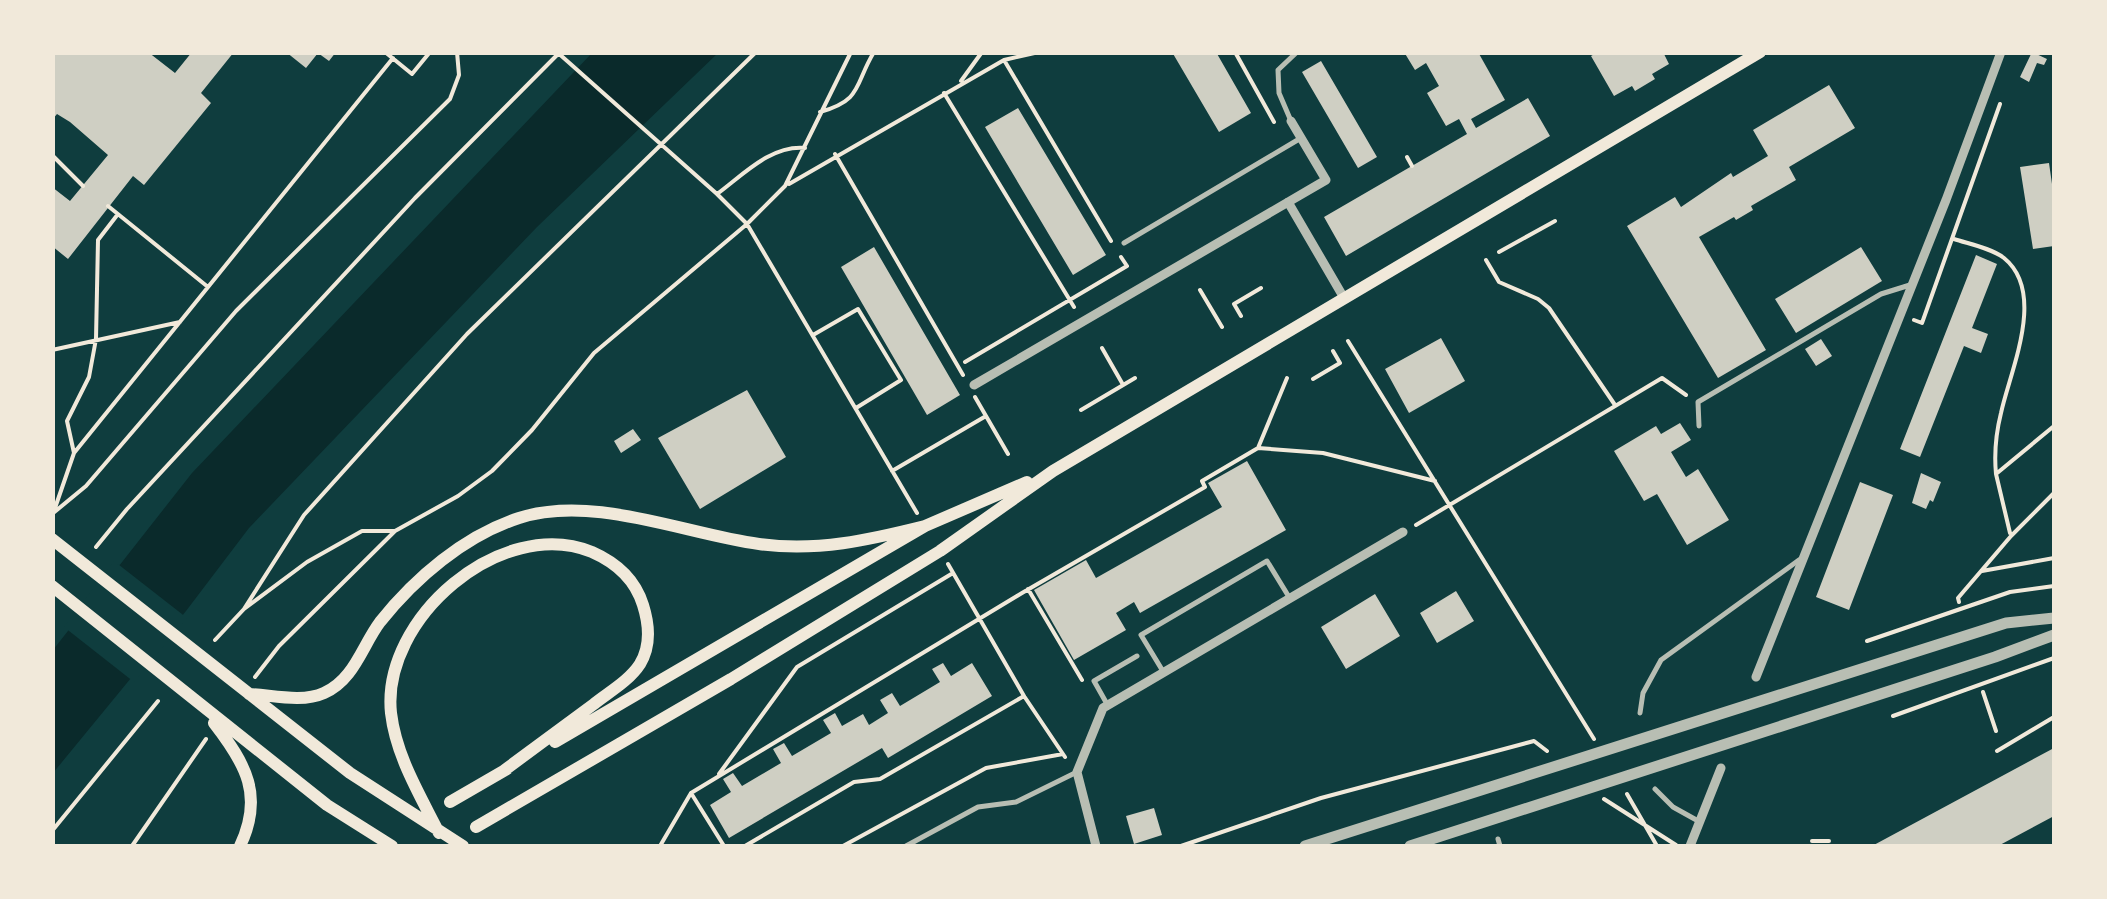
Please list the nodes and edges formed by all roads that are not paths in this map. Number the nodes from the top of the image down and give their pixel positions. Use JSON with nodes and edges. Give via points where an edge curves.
{"nodes":[{"id":1,"x":1297,"y":52,"type":"edge"},
{"id":2,"x":1760,"y":52,"type":"edge"},
{"id":3,"x":2001,"y":52,"type":"edge"},
{"id":4,"x":1291,"y":121,"type":"joint"},
{"id":5,"x":1301,"y":138,"type":"junction"},
{"id":6,"x":1288,"y":202,"type":"junction"},
{"id":7,"x":1124,"y":243,"type":"dead end"},
{"id":8,"x":1912,"y":284,"type":"junction"},
{"id":9,"x":1344,"y":298,"type":"junction"},
{"id":10,"x":974,"y":385,"type":"dead end"},
{"id":11,"x":1699,"y":426,"type":"dead end"},
{"id":12,"x":1052,"y":471,"type":"junction"},
{"id":13,"x":925,"y":526,"type":"junction"},
{"id":14,"x":1403,"y":532,"type":"road end"},
{"id":15,"x":52,"y":539,"type":"edge"},
{"id":16,"x":1806,"y":556,"type":"junction"},
{"id":17,"x":52,"y":586,"type":"edge"},
{"id":18,"x":1290,"y":600,"type":"junction"},
{"id":19,"x":2054,"y":618,"type":"edge"},
{"id":20,"x":2054,"y":635,"type":"edge"},
{"id":21,"x":1137,"y":656,"type":"dead end"},
{"id":22,"x":1164,"y":673,"type":"junction"},
{"id":23,"x":1756,"y":676,"type":"dead end"},
{"id":24,"x":249,"y":694,"type":"junction"},
{"id":25,"x":200,"y":706,"type":"junction"},
{"id":26,"x":1108,"y":706,"type":"junction"},
{"id":27,"x":1640,"y":713,"type":"dead end"},
{"id":28,"x":1720,"y":768,"type":"dead end"},
{"id":29,"x":502,"y":772,"type":"junction"},
{"id":30,"x":1077,"y":772,"type":"junction"},
{"id":31,"x":1654,"y":788,"type":"dead end"},
{"id":32,"x":450,"y":802,"type":"dead end"},
{"id":33,"x":1700,"y":822,"type":"junction"},
{"id":34,"x":478,"y":828,"type":"dead end"},
{"id":35,"x":438,"y":833,"type":"junction"},
{"id":36,"x":240,"y":846,"type":"edge"},
{"id":37,"x":392,"y":846,"type":"edge"},
{"id":38,"x":463,"y":846,"type":"edge"},
{"id":39,"x":906,"y":846,"type":"edge"},
{"id":40,"x":1096,"y":846,"type":"edge"},
{"id":41,"x":1305,"y":846,"type":"edge"},
{"id":42,"x":1410,"y":846,"type":"edge"},
{"id":43,"x":1690,"y":846,"type":"edge"}],
"edges":[{"from":1,"to":4,"type":"lane","via":[[1278,70]]},
{"from":2,"to":9,"type":"main road"},
{"from":3,"to":8,"type":"street"},
{"from":4,"to":5,"type":"street"},
{"from":5,"to":6,"type":"street","via":[[1326,180]]},
{"from":5,"to":7,"type":"lane"},
{"from":6,"to":9,"type":"street"},
{"from":6,"to":10,"type":"street"},
{"from":8,"to":11,"type":"lane","via":[[1881,294],[1698,402]]},
{"from":8,"to":16,"type":"street"},
{"from":9,"to":12,"type":"main road"},
{"from":12,"to":13,"type":"main road"},
{"from":12,"to":34,"type":"main road","via":[[940,551]]},
{"from":13,"to":24,"type":"main road","via":[[844,545],[786,547],[603,514],[518,518],[478,536],[409,590],[335,688],[307,697]]},
{"from":13,"to":29,"type":"main road"},
{"from":14,"to":18,"type":"street"},
{"from":15,"to":24,"type":"main road"},
{"from":16,"to":23,"type":"street"},
{"from":16,"to":27,"type":"lane","via":[[1661,660]]},
{"from":17,"to":25,"type":"main road"},
{"from":18,"to":22,"type":"street"},
{"from":18,"to":22,"type":"lane","via":[[1268,561],[1140,636]]},
{"from":19,"to":41,"type":"street","via":[[2006,623]]},
{"from":20,"to":42,"type":"street"},
{"from":21,"to":26,"type":"lane","via":[[1094,681]]},
{"from":22,"to":26,"type":"street"},
{"from":24,"to":35,"type":"main road"},
{"from":25,"to":36,"type":"main road","via":[[236,754],[250,786],[251,818]]},
{"from":25,"to":37,"type":"main road"},
{"from":26,"to":30,"type":"street"},
{"from":28,"to":33,"type":"street"},
{"from":29,"to":32,"type":"main road"},
{"from":29,"to":35,"type":"main road","via":[[639,665],[648,634],[639,593],[623,571],[573,545],[540,544],[472,572],[427,610],[398,660],[391,712],[403,758]]},
{"from":30,"to":39,"type":"lane","via":[[1016,802],[978,807]]},
{"from":30,"to":40,"type":"street"},
{"from":31,"to":33,"type":"lane"},
{"from":33,"to":43,"type":"street"},
{"from":35,"to":38,"type":"main road"}]}
